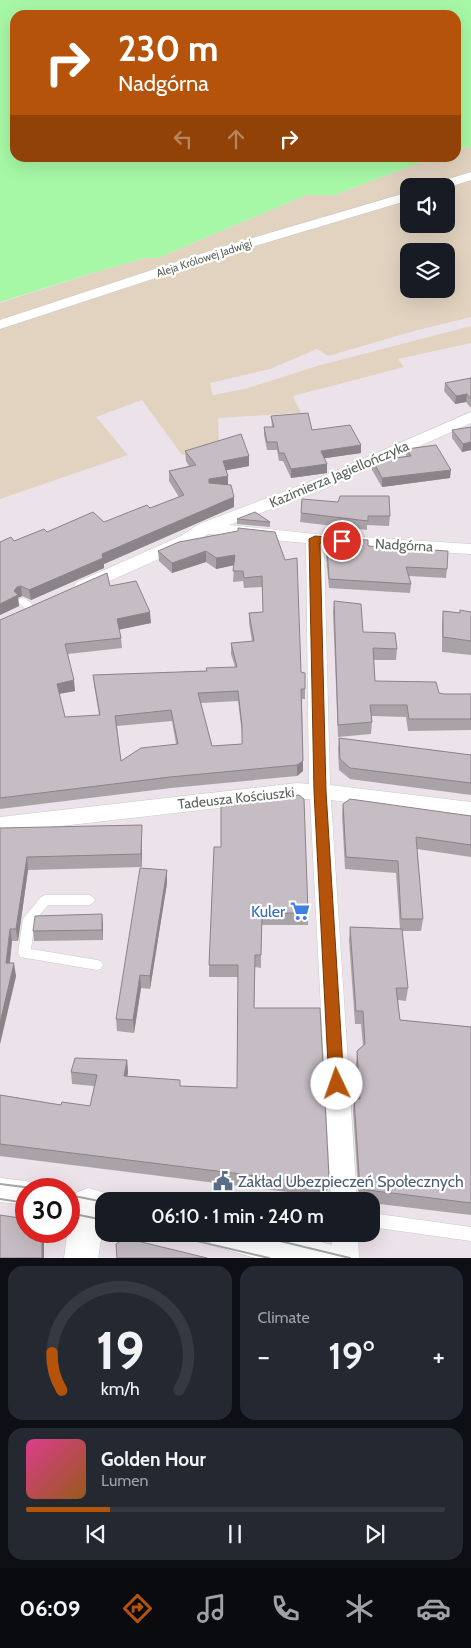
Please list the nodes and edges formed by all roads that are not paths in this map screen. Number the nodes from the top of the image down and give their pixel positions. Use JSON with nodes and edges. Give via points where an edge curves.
{"nodes":[{"id":1,"x":471,"y":176,"type":"edge"},
{"id":2,"x":455,"y":181,"type":"edge"},
{"id":3,"x":400,"y":199,"type":"edge"},
{"id":4,"x":0,"y":325,"type":"edge"},
{"id":5,"x":471,"y":417,"type":"edge"},
{"id":6,"x":203,"y":526,"type":"junction"},
{"id":7,"x":315,"y":539,"type":"junction"},
{"id":8,"x":471,"y":549,"type":"edge"},
{"id":9,"x":66,"y":594,"type":"edge"},
{"id":10,"x":48,"y":602,"type":"edge"},
{"id":11,"x":14,"y":618,"type":"edge"},
{"id":12,"x":320,"y":791,"type":"junction"},
{"id":13,"x":471,"y":810,"type":"edge"},
{"id":14,"x":0,"y":825,"type":"edge"},
{"id":15,"x":89,"y":900,"type":"dead end"},
{"id":16,"x":97,"y":965,"type":"dead end"},
{"id":17,"x":0,"y":1190,"type":"edge"},
{"id":18,"x":15,"y":1192,"type":"edge"},
{"id":19,"x":343,"y":1192,"type":"edge"},
{"id":20,"x":87,"y":1204,"type":"edge"},
{"id":21,"x":380,"y":1221,"type":"edge"},
{"id":22,"x":471,"y":1234,"type":"edge"},
{"id":23,"x":257,"y":1242,"type":"edge"},
{"id":24,"x":345,"y":1242,"type":"edge"},
{"id":25,"x":81,"y":1258,"type":"edge"},
{"id":26,"x":324,"y":1258,"type":"edge"},
{"id":27,"x":345,"y":1258,"type":"edge"}],
"edges":[{"from":1,"to":2,"type":"street"},
{"from":3,"to":4,"type":"street","name":"Aleja Królowej Jadwigi","via":[[248,243]]},
{"from":5,"to":6,"type":"street","name":"Kazimierza Jagiellończyka","via":[[318,485]]},
{"from":6,"to":7,"type":"street","name":"Nadgórna"},
{"from":6,"to":9,"type":"street","via":[[187,540]]},
{"from":7,"to":8,"type":"street","name":"Nadgórna"},
{"from":7,"to":12,"type":"street"},
{"from":10,"to":11,"type":"street","via":[[26,605]]},
{"from":12,"to":13,"type":"street","name":"Tadeusza Kościuszki"},
{"from":12,"to":14,"type":"street","name":"Tadeusza Kościuszki"},
{"from":12,"to":19,"type":"street"},
{"from":15,"to":16,"type":"lane","via":[[45,900],[29,919],[24,953]]},
{"from":17,"to":18,"type":"street"},
{"from":20,"to":25,"type":"street"},
{"from":21,"to":22,"type":"lane"},
{"from":23,"to":26,"type":"street"},
{"from":24,"to":27,"type":"street"}]}
